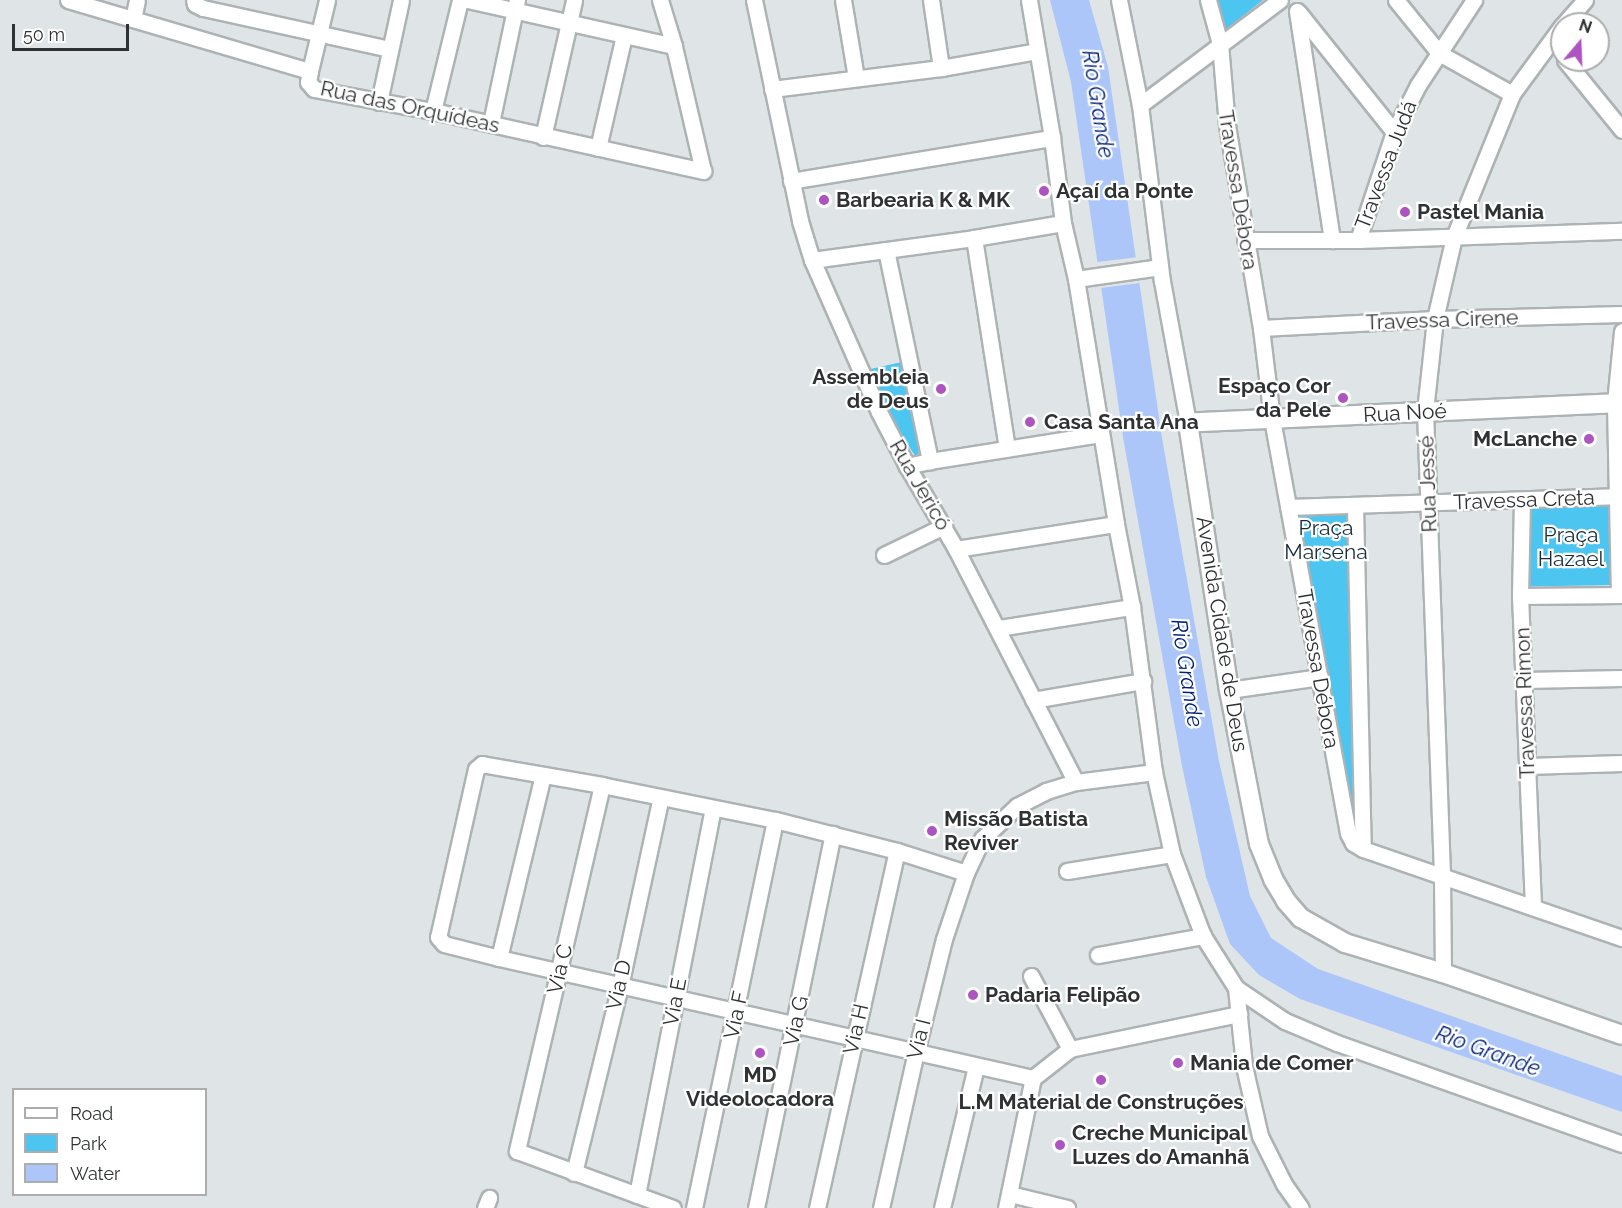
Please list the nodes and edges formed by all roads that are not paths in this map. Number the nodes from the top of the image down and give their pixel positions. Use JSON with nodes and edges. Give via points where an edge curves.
{"nodes":[{"id":1,"x":68,"y":0,"type":"edge"},
{"id":2,"x":137,"y":0,"type":"edge"},
{"id":3,"x":194,"y":0,"type":"edge"},
{"id":4,"x":327,"y":0,"type":"edge"},
{"id":5,"x":401,"y":0,"type":"edge"},
{"id":6,"x":460,"y":0,"type":"edge"},
{"id":7,"x":468,"y":0,"type":"edge"},
{"id":8,"x":574,"y":0,"type":"edge"},
{"id":9,"x":660,"y":0,"type":"edge"},
{"id":10,"x":754,"y":0,"type":"edge"},
{"id":11,"x":843,"y":0,"type":"edge"},
{"id":12,"x":931,"y":0,"type":"edge"},
{"id":13,"x":1029,"y":0,"type":"edge"},
{"id":14,"x":1119,"y":0,"type":"edge"},
{"id":15,"x":1208,"y":0,"type":"edge"},
{"id":16,"x":1280,"y":0,"type":"edge"},
{"id":17,"x":1396,"y":0,"type":"edge"},
{"id":18,"x":1474,"y":0,"type":"edge"},
{"id":19,"x":1586,"y":0,"type":"edge"},
{"id":20,"x":516,"y":6,"type":"edge"},
{"id":21,"x":1294,"y":6,"type":"edge"},
{"id":22,"x":1575,"y":12,"type":"edge"},
{"id":23,"x":133,"y":19,"type":"junction"},
{"id":24,"x":569,"y":23,"type":"junction"},
{"id":25,"x":319,"y":33,"type":"junction"},
{"id":26,"x":624,"y":35,"type":"junction"},
{"id":27,"x":1549,"y":40,"type":"edge"},
{"id":28,"x":1220,"y":44,"type":"junction"},
{"id":29,"x":674,"y":46,"type":"junction"},
{"id":30,"x":390,"y":49,"type":"junction"},
{"id":31,"x":1037,"y":51,"type":"junction"},
{"id":32,"x":1438,"y":53,"type":"junction"},
{"id":33,"x":941,"y":68,"type":"junction"},
{"id":34,"x":310,"y":71,"type":"junction"},
{"id":35,"x":1575,"y":72,"type":"edge"},
{"id":36,"x":856,"y":78,"type":"junction"},
{"id":37,"x":772,"y":89,"type":"junction"},
{"id":38,"x":1512,"y":94,"type":"junction"},
{"id":39,"x":379,"y":102,"type":"junction"},
{"id":40,"x":1140,"y":105,"type":"junction"},
{"id":41,"x":433,"y":111,"type":"junction"},
{"id":42,"x":491,"y":123,"type":"junction"},
{"id":43,"x":1622,"y":130,"type":"edge"},
{"id":44,"x":1394,"y":132,"type":"junction"},
{"id":45,"x":543,"y":137,"type":"junction"},
{"id":46,"x":1052,"y":138,"type":"junction"},
{"id":47,"x":598,"y":148,"type":"junction"},
{"id":48,"x":791,"y":181,"type":"junction"},
{"id":49,"x":1063,"y":223,"type":"junction"},
{"id":50,"x":1622,"y":231,"type":"edge"},
{"id":51,"x":1454,"y":237,"type":"junction"},
{"id":52,"x":974,"y":238,"type":"junction"},
{"id":53,"x":1245,"y":240,"type":"junction"},
{"id":54,"x":1332,"y":240,"type":"junction"},
{"id":55,"x":1358,"y":240,"type":"junction"},
{"id":56,"x":886,"y":250,"type":"junction"},
{"id":57,"x":812,"y":260,"type":"junction"},
{"id":58,"x":1160,"y":267,"type":"junction"},
{"id":59,"x":1076,"y":279,"type":"junction"},
{"id":60,"x":1622,"y":314,"type":"edge"},
{"id":61,"x":1434,"y":319,"type":"junction"},
{"id":62,"x":1261,"y":328,"type":"junction"},
{"id":63,"x":1622,"y":332,"type":"edge"},
{"id":64,"x":1618,"y":403,"type":"edge"},
{"id":65,"x":1425,"y":411,"type":"junction"},
{"id":66,"x":1272,"y":419,"type":"junction"},
{"id":67,"x":1188,"y":423,"type":"junction"},
{"id":68,"x":1101,"y":434,"type":"junction"},
{"id":69,"x":1007,"y":447,"type":"junction"},
{"id":70,"x":930,"y":461,"type":"junction"},
{"id":71,"x":907,"y":465,"type":"junction"},
{"id":72,"x":1615,"y":496,"type":"junction"},
{"id":73,"x":1522,"y":500,"type":"junction"},
{"id":74,"x":1428,"y":503,"type":"junction"},
{"id":75,"x":1355,"y":506,"type":"junction"},
{"id":76,"x":1288,"y":507,"type":"junction"},
{"id":77,"x":1116,"y":524,"type":"junction"},
{"id":78,"x":944,"y":526,"type":"junction"},
{"id":79,"x":956,"y":549,"type":"junction"},
{"id":80,"x":884,"y":555,"type":"dead end"},
{"id":81,"x":1620,"y":595,"type":"edge"},
{"id":82,"x":1520,"y":596,"type":"junction"},
{"id":83,"x":1132,"y":607,"type":"junction"},
{"id":84,"x":999,"y":628,"type":"junction"},
{"id":85,"x":1320,"y":677,"type":"junction"},
{"id":86,"x":1622,"y":678,"type":"edge"},
{"id":87,"x":1524,"y":680,"type":"junction"},
{"id":88,"x":1143,"y":681,"type":"junction"},
{"id":89,"x":1229,"y":690,"type":"junction"},
{"id":90,"x":1034,"y":700,"type":"junction"},
{"id":91,"x":1622,"y":763,"type":"edge"},
{"id":92,"x":1527,"y":766,"type":"junction"},
{"id":93,"x":1154,"y":772,"type":"junction"},
{"id":94,"x":543,"y":775,"type":"junction"},
{"id":95,"x":1076,"y":782,"type":"junction"},
{"id":96,"x":602,"y":785,"type":"junction"},
{"id":97,"x":661,"y":797,"type":"junction"},
{"id":98,"x":713,"y":809,"type":"junction"},
{"id":99,"x":775,"y":820,"type":"junction"},
{"id":100,"x":833,"y":834,"type":"junction"},
{"id":101,"x":1363,"y":849,"type":"junction"},
{"id":102,"x":897,"y":851,"type":"junction"},
{"id":103,"x":1172,"y":854,"type":"junction"},
{"id":104,"x":1067,"y":870,"type":"dead end"},
{"id":105,"x":966,"y":873,"type":"junction"},
{"id":106,"x":1442,"y":874,"type":"junction"},
{"id":107,"x":1533,"y":907,"type":"junction"},
{"id":108,"x":1203,"y":936,"type":"junction"},
{"id":109,"x":1622,"y":938,"type":"edge"},
{"id":110,"x":1098,"y":955,"type":"dead end"},
{"id":111,"x":499,"y":958,"type":"junction"},
{"id":112,"x":560,"y":972,"type":"junction"},
{"id":113,"x":1443,"y":973,"type":"junction"},
{"id":114,"x":1031,"y":976,"type":"dead end"},
{"id":115,"x":620,"y":986,"type":"junction"},
{"id":116,"x":1236,"y":988,"type":"junction"},
{"id":117,"x":676,"y":998,"type":"junction"},
{"id":118,"x":736,"y":1012,"type":"junction"},
{"id":119,"x":1239,"y":1014,"type":"junction"},
{"id":120,"x":795,"y":1026,"type":"junction"},
{"id":121,"x":1622,"y":1035,"type":"edge"},
{"id":122,"x":854,"y":1038,"type":"junction"},
{"id":123,"x":1070,"y":1049,"type":"junction"},
{"id":124,"x":916,"y":1052,"type":"junction"},
{"id":125,"x":976,"y":1066,"type":"junction"},
{"id":126,"x":1033,"y":1078,"type":"junction"},
{"id":127,"x":1622,"y":1144,"type":"edge"},
{"id":128,"x":574,"y":1173,"type":"junction"},
{"id":129,"x":637,"y":1195,"type":"junction"},
{"id":130,"x":1008,"y":1201,"type":"edge"},
{"id":131,"x":673,"y":1208,"type":"edge"},
{"id":132,"x":694,"y":1208,"type":"edge"},
{"id":133,"x":756,"y":1208,"type":"edge"},
{"id":134,"x":817,"y":1208,"type":"edge"},
{"id":135,"x":881,"y":1208,"type":"edge"},
{"id":136,"x":942,"y":1208,"type":"edge"},
{"id":137,"x":1066,"y":1208,"type":"edge"},
{"id":138,"x":1301,"y":1208,"type":"edge"}],
"edges":[{"from":1,"to":23,"type":"street","name":"Rua das Orquídeas"},
{"from":2,"to":23,"type":"street"},
{"from":3,"to":25,"type":"street","via":[[203,8]]},
{"from":4,"to":25,"type":"street"},
{"from":5,"to":30,"type":"street"},
{"from":6,"to":41,"type":"street"},
{"from":7,"to":20,"type":"street"},
{"from":8,"to":24,"type":"street"},
{"from":9,"to":29,"type":"street"},
{"from":10,"to":37,"type":"street","name":"Rua Jericó"},
{"from":11,"to":36,"type":"street"},
{"from":12,"to":33,"type":"street"},
{"from":13,"to":31,"type":"street"},
{"from":14,"to":40,"type":"street","name":"Avenida Cidade de Deus"},
{"from":15,"to":28,"type":"street","name":"Travessa Débora"},
{"from":16,"to":28,"type":"street"},
{"from":17,"to":32,"type":"street"},
{"from":18,"to":32,"type":"street","name":"Travessa Judá"},
{"from":19,"to":22,"type":"street","name":"Rua Jessé"},
{"from":20,"to":24,"type":"street"},
{"from":20,"to":42,"type":"street"},
{"from":21,"to":44,"type":"street"},
{"from":21,"to":54,"type":"street"},
{"from":23,"to":34,"type":"street","name":"Rua das Orquídeas"},
{"from":24,"to":26,"type":"street"},
{"from":24,"to":45,"type":"street"},
{"from":25,"to":30,"type":"street"},
{"from":25,"to":34,"type":"street"},
{"from":26,"to":29,"type":"street"},
{"from":26,"to":47,"type":"street"},
{"from":27,"to":38,"type":"street","name":"Rua Jessé"},
{"from":28,"to":40,"type":"street"},
{"from":28,"to":53,"type":"street","name":"Travessa Débora","via":[[1227,125]]},
{"from":29,"to":47,"type":"street","name":"Rua das Orquídeas","via":[[703,171]]},
{"from":30,"to":39,"type":"street"},
{"from":31,"to":33,"type":"street"},
{"from":31,"to":46,"type":"street"},
{"from":32,"to":38,"type":"street"},
{"from":32,"to":44,"type":"street","name":"Travessa Judá"},
{"from":33,"to":36,"type":"street"},
{"from":34,"to":39,"type":"street","name":"Rua das Orquídeas","via":[[308,82],[314,89]]},
{"from":35,"to":43,"type":"street"},
{"from":36,"to":37,"type":"street"},
{"from":37,"to":48,"type":"street","name":"Rua Jericó"},
{"from":38,"to":51,"type":"street","name":"Rua Jessé"},
{"from":39,"to":41,"type":"street","name":"Rua das Orquídeas"},
{"from":40,"to":58,"type":"street","name":"Avenida Cidade de Deus"},
{"from":41,"to":42,"type":"street","name":"Rua das Orquídeas"},
{"from":42,"to":45,"type":"street","name":"Rua das Orquídeas"},
{"from":44,"to":55,"type":"street","name":"Travessa Judá"},
{"from":45,"to":47,"type":"street","name":"Rua das Orquídeas"},
{"from":46,"to":48,"type":"street"},
{"from":46,"to":49,"type":"street"},
{"from":48,"to":57,"type":"street","name":"Rua Jericó"},
{"from":49,"to":52,"type":"street"},
{"from":49,"to":59,"type":"street"},
{"from":50,"to":51,"type":"street"},
{"from":51,"to":55,"type":"street"},
{"from":51,"to":61,"type":"street","name":"Rua Jessé"},
{"from":52,"to":56,"type":"street"},
{"from":52,"to":69,"type":"street"},
{"from":53,"to":54,"type":"street"},
{"from":53,"to":62,"type":"street","name":"Travessa Débora"},
{"from":54,"to":55,"type":"street"},
{"from":56,"to":57,"type":"street"},
{"from":56,"to":70,"type":"street"},
{"from":57,"to":71,"type":"street","name":"Rua Jericó","via":[[879,412]]},
{"from":58,"to":59,"type":"street"},
{"from":58,"to":67,"type":"street","name":"Avenida Cidade de Deus"},
{"from":59,"to":68,"type":"street"},
{"from":60,"to":61,"type":"street","name":"Travessa Cirene"},
{"from":61,"to":62,"type":"street","name":"Travessa Cirene"},
{"from":61,"to":65,"type":"street","name":"Rua Jessé"},
{"from":62,"to":66,"type":"street","name":"Travessa Débora"},
{"from":63,"to":64,"type":"street"},
{"from":64,"to":65,"type":"street","name":"Rua Noé"},
{"from":64,"to":72,"type":"street"},
{"from":65,"to":66,"type":"street","name":"Rua Noé"},
{"from":65,"to":74,"type":"street","name":"Rua Jessé"},
{"from":66,"to":67,"type":"street","name":"Rua Noé"},
{"from":66,"to":76,"type":"street","name":"Travessa Débora"},
{"from":67,"to":89,"type":"street","name":"Avenida Cidade de Deus"},
{"from":68,"to":69,"type":"street"},
{"from":68,"to":77,"type":"street"},
{"from":69,"to":70,"type":"street"},
{"from":70,"to":71,"type":"street"},
{"from":71,"to":78,"type":"street","name":"Rua Jericó"},
{"from":72,"to":73,"type":"street","name":"Travessa Creta"},
{"from":72,"to":81,"type":"street"},
{"from":73,"to":74,"type":"street","name":"Travessa Creta"},
{"from":73,"to":82,"type":"street","name":"Travessa Rimon"},
{"from":74,"to":75,"type":"street","name":"Travessa Creta"},
{"from":74,"to":106,"type":"street","name":"Rua Jessé"},
{"from":75,"to":76,"type":"street","name":"Travessa Creta"},
{"from":75,"to":101,"type":"street"},
{"from":76,"to":85,"type":"street","name":"Travessa Débora"},
{"from":77,"to":79,"type":"street"},
{"from":77,"to":83,"type":"street"},
{"from":78,"to":79,"type":"street","name":"Rua Jericó"},
{"from":78,"to":80,"type":"street"},
{"from":79,"to":84,"type":"street","name":"Rua Jericó"},
{"from":81,"to":82,"type":"street"},
{"from":82,"to":87,"type":"street","name":"Travessa Rimon"},
{"from":83,"to":84,"type":"street"},
{"from":83,"to":88,"type":"street"},
{"from":84,"to":90,"type":"street","name":"Rua Jericó"},
{"from":85,"to":89,"type":"street"},
{"from":85,"to":101,"type":"street","name":"Travessa Débora","via":[[1343,816],[1353,843]]},
{"from":86,"to":87,"type":"street"},
{"from":87,"to":92,"type":"street","name":"Travessa Rimon"},
{"from":88,"to":90,"type":"street"},
{"from":88,"to":93,"type":"street"},
{"from":89,"to":113,"type":"street","name":"Avenida Cidade de Deus","via":[[1259,844],[1286,902],[1301,918],[1345,943]]},
{"from":90,"to":95,"type":"street","name":"Rua Jericó"},
{"from":91,"to":92,"type":"street"},
{"from":92,"to":107,"type":"street","name":"Travessa Rimon"},
{"from":93,"to":95,"type":"street","name":"Via I"},
{"from":93,"to":103,"type":"street"},
{"from":94,"to":96,"type":"street"},
{"from":94,"to":111,"type":"street"},
{"from":94,"to":111,"type":"street","via":[[477,766],[439,940]]},
{"from":95,"to":105,"type":"street","name":"Via I","via":[[1046,790],[1001,819],[982,839]]},
{"from":96,"to":97,"type":"street"},
{"from":96,"to":112,"type":"street","name":"Via C"},
{"from":97,"to":98,"type":"street"},
{"from":97,"to":115,"type":"street","name":"Via D"},
{"from":98,"to":99,"type":"street"},
{"from":98,"to":117,"type":"street","name":"Via E"},
{"from":99,"to":100,"type":"street"},
{"from":99,"to":118,"type":"street","name":"Via F"},
{"from":100,"to":102,"type":"street"},
{"from":100,"to":120,"type":"street","name":"Via G"},
{"from":101,"to":106,"type":"street"},
{"from":102,"to":105,"type":"street"},
{"from":102,"to":122,"type":"street","name":"Via H"},
{"from":103,"to":104,"type":"street"},
{"from":103,"to":108,"type":"street"},
{"from":105,"to":124,"type":"street","name":"Via I","via":[[944,939]]},
{"from":106,"to":107,"type":"street"},
{"from":106,"to":113,"type":"street","name":"Rua Jessé"},
{"from":107,"to":109,"type":"street"},
{"from":108,"to":110,"type":"street"},
{"from":108,"to":116,"type":"street"},
{"from":111,"to":112,"type":"street"},
{"from":112,"to":115,"type":"street"},
{"from":112,"to":128,"type":"street","name":"Via C","via":[[518,1146],[519,1153]]},
{"from":113,"to":121,"type":"street","name":"Avenida Cidade de Deus"},
{"from":114,"to":123,"type":"street"},
{"from":115,"to":117,"type":"street"},
{"from":115,"to":128,"type":"street","name":"Via D"},
{"from":116,"to":119,"type":"street"},
{"from":116,"to":127,"type":"street","via":[[1285,1021],[1337,1043]]},
{"from":117,"to":118,"type":"street"},
{"from":117,"to":129,"type":"street","name":"Via E"},
{"from":118,"to":120,"type":"street"},
{"from":118,"to":132,"type":"street","name":"Via F"},
{"from":119,"to":123,"type":"street"},
{"from":119,"to":138,"type":"street","via":[[1244,1066],[1260,1136]]},
{"from":120,"to":122,"type":"street"},
{"from":120,"to":133,"type":"street","name":"Via G"},
{"from":122,"to":124,"type":"street"},
{"from":122,"to":134,"type":"street","name":"Via H"},
{"from":123,"to":126,"type":"street"},
{"from":124,"to":125,"type":"street"},
{"from":124,"to":135,"type":"street","name":"Via I"},
{"from":125,"to":126,"type":"street"},
{"from":125,"to":136,"type":"street"},
{"from":126,"to":130,"type":"street"},
{"from":128,"to":129,"type":"street"},
{"from":129,"to":131,"type":"street"},
{"from":130,"to":137,"type":"street"}]}
